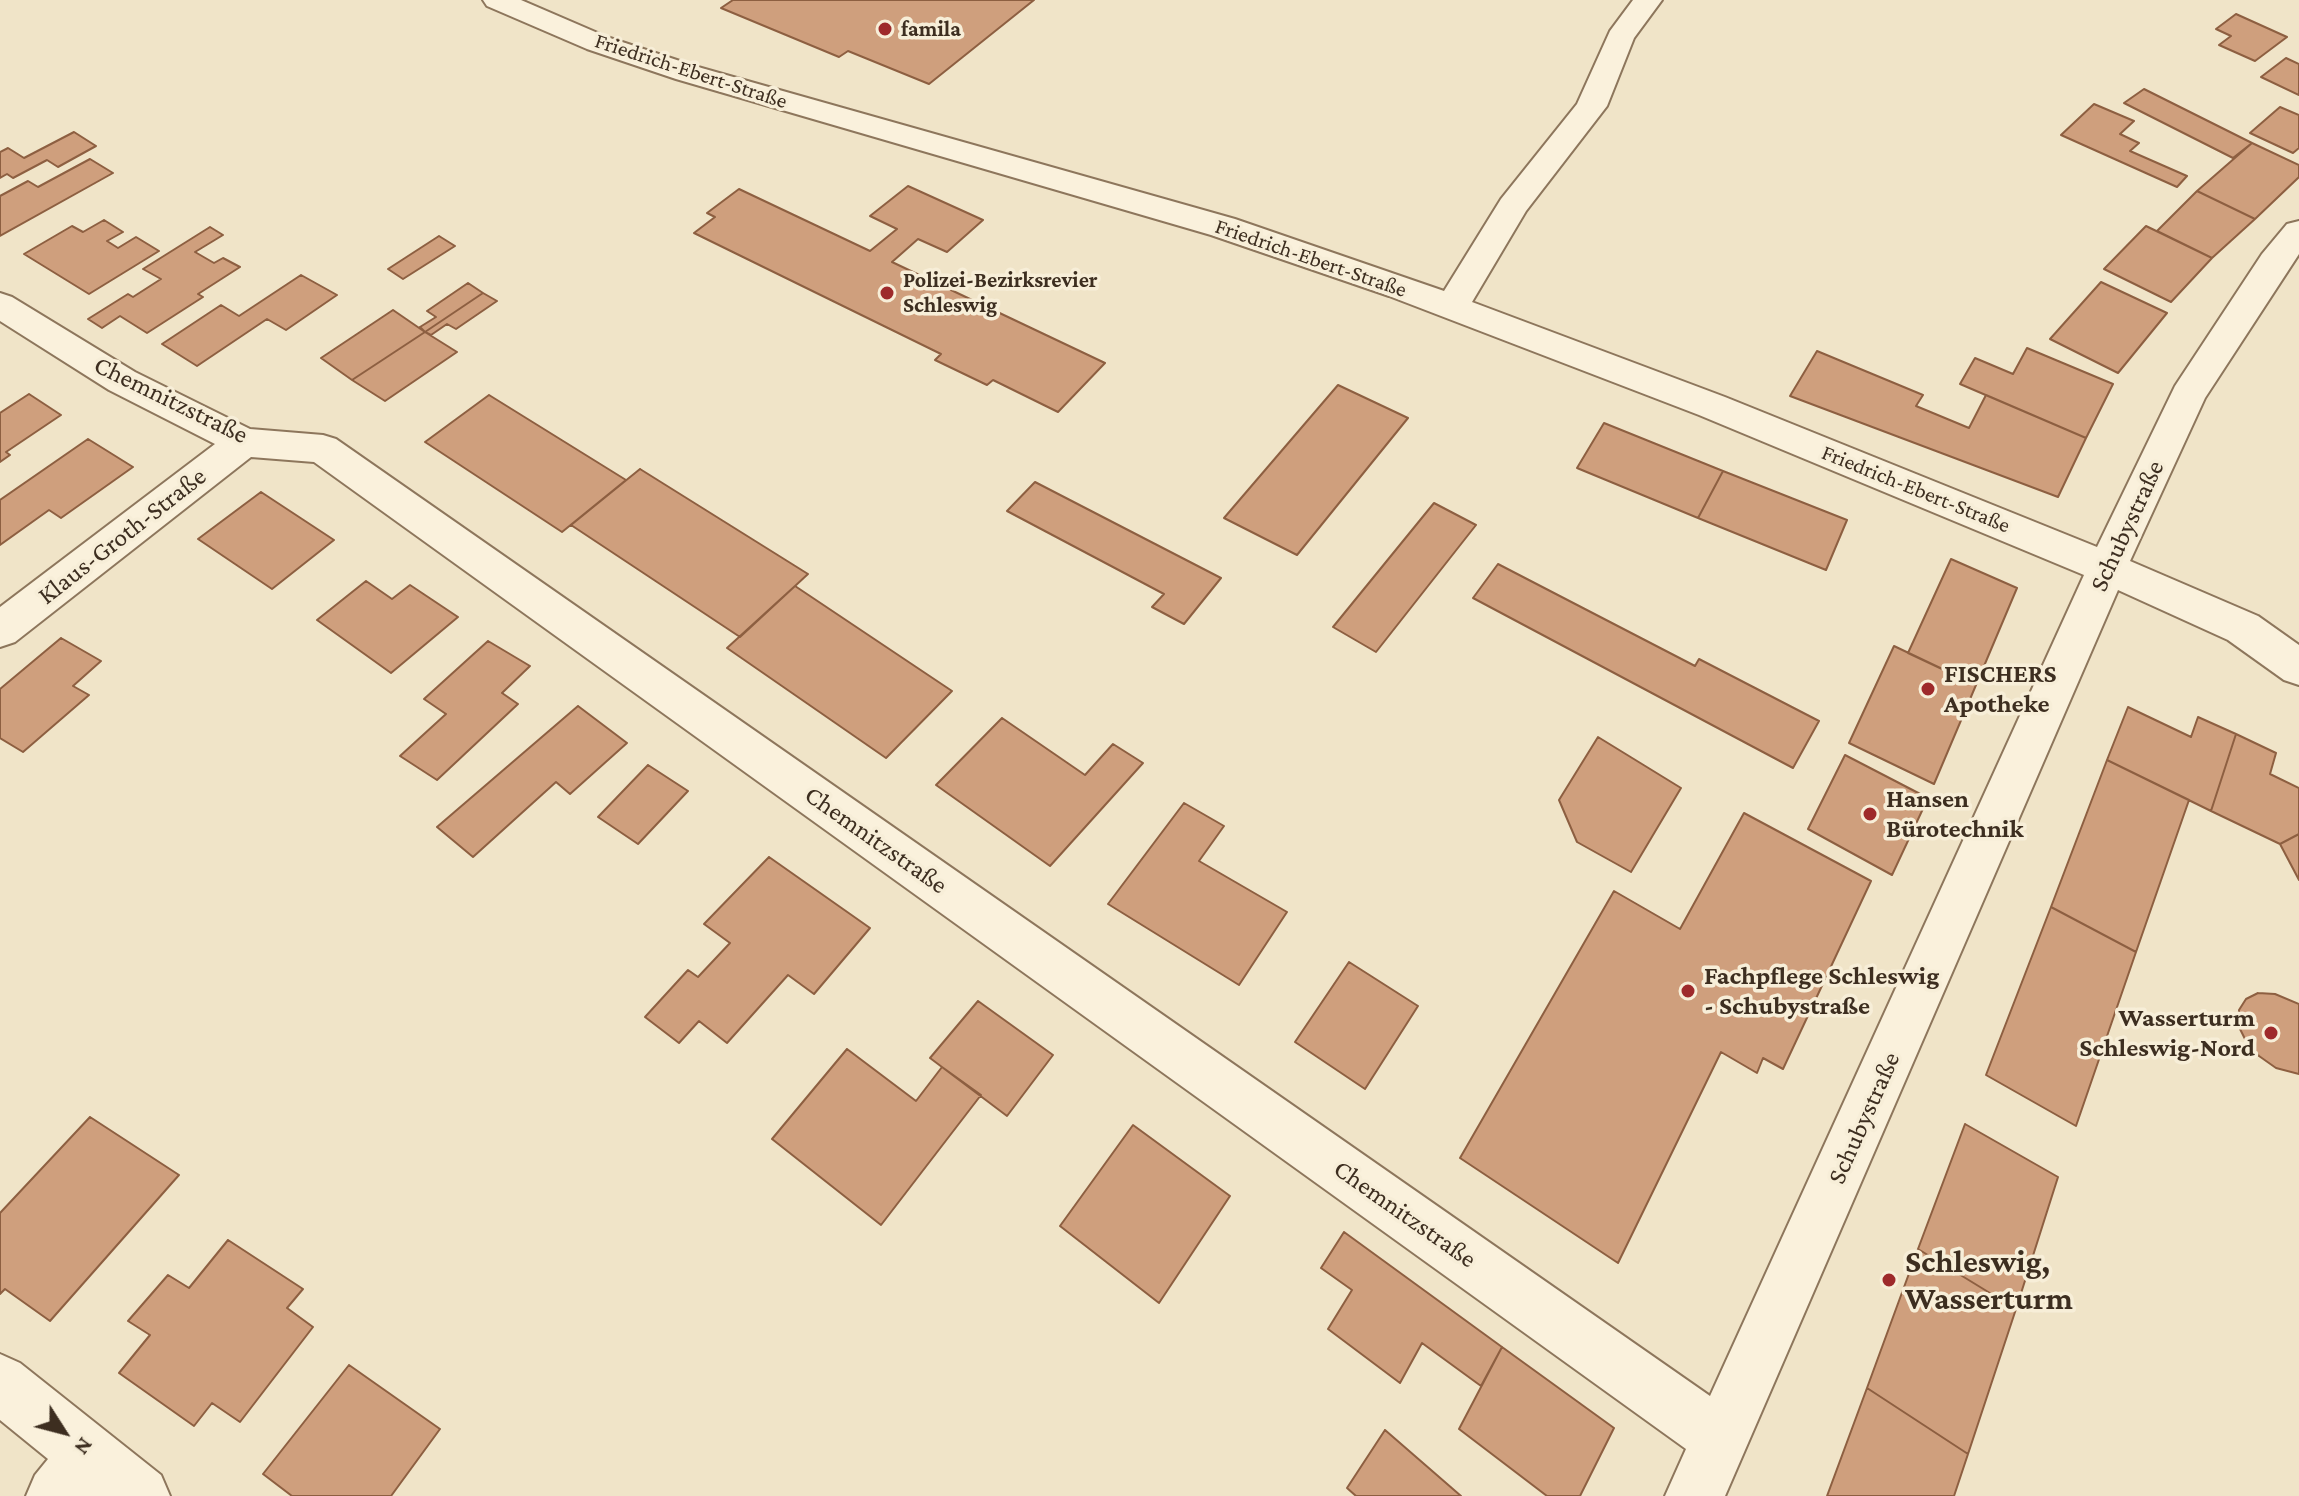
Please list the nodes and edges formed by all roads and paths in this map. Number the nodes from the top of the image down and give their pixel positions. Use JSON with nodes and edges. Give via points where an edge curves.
{"nodes":[{"id":1,"x":497,"y":0,"type":"edge"},
{"id":2,"x":1648,"y":0,"type":"edge"},
{"id":3,"x":2299,"y":232,"type":"edge"},
{"id":4,"x":0,"y":305,"type":"edge"},
{"id":5,"x":1451,"y":308,"type":"junction"},
{"id":6,"x":244,"y":442,"type":"junction"},
{"id":7,"x":2107,"y":568,"type":"junction"},
{"id":8,"x":0,"y":630,"type":"edge"},
{"id":9,"x":2299,"y":668,"type":"edge"},
{"id":10,"x":0,"y":1383,"type":"edge"},
{"id":11,"x":1722,"y":1439,"type":"junction"},
{"id":12,"x":72,"y":1475,"type":"edge"},
{"id":13,"x":140,"y":1496,"type":"edge"},
{"id":14,"x":1695,"y":1496,"type":"edge"}],
"edges":[{"from":1,"to":5,"type":"street","name":"Friedrich-Ebert-Straße","via":[[597,43],[687,73],[1223,227]]},
{"from":2,"to":5,"type":"street","via":[[1620,37],[1592,106],[1513,206]]},
{"from":3,"to":7,"type":"street","name":"Schubystraße","via":[[2188,395]]},
{"from":4,"to":6,"type":"street","name":"Chemnitzstraße","via":[[122,381]]},
{"from":5,"to":7,"type":"street","name":"Friedrich-Ebert-Straße","via":[[1727,412]]},
{"from":6,"to":8,"type":"street","name":"Klaus-Groth-Straße"},
{"from":6,"to":11,"type":"street","name":"Chemnitzstraße","via":[[323,449]]},
{"from":7,"to":9,"type":"street","name":"Friedrich-Ebert-Straße","via":[[2243,628]]},
{"from":7,"to":11,"type":"street","name":"Schubystraße"},
{"from":10,"to":12,"type":"street"},
{"from":11,"to":14,"type":"street","name":"Schubystraße"},
{"from":12,"to":13,"type":"street"}]}
